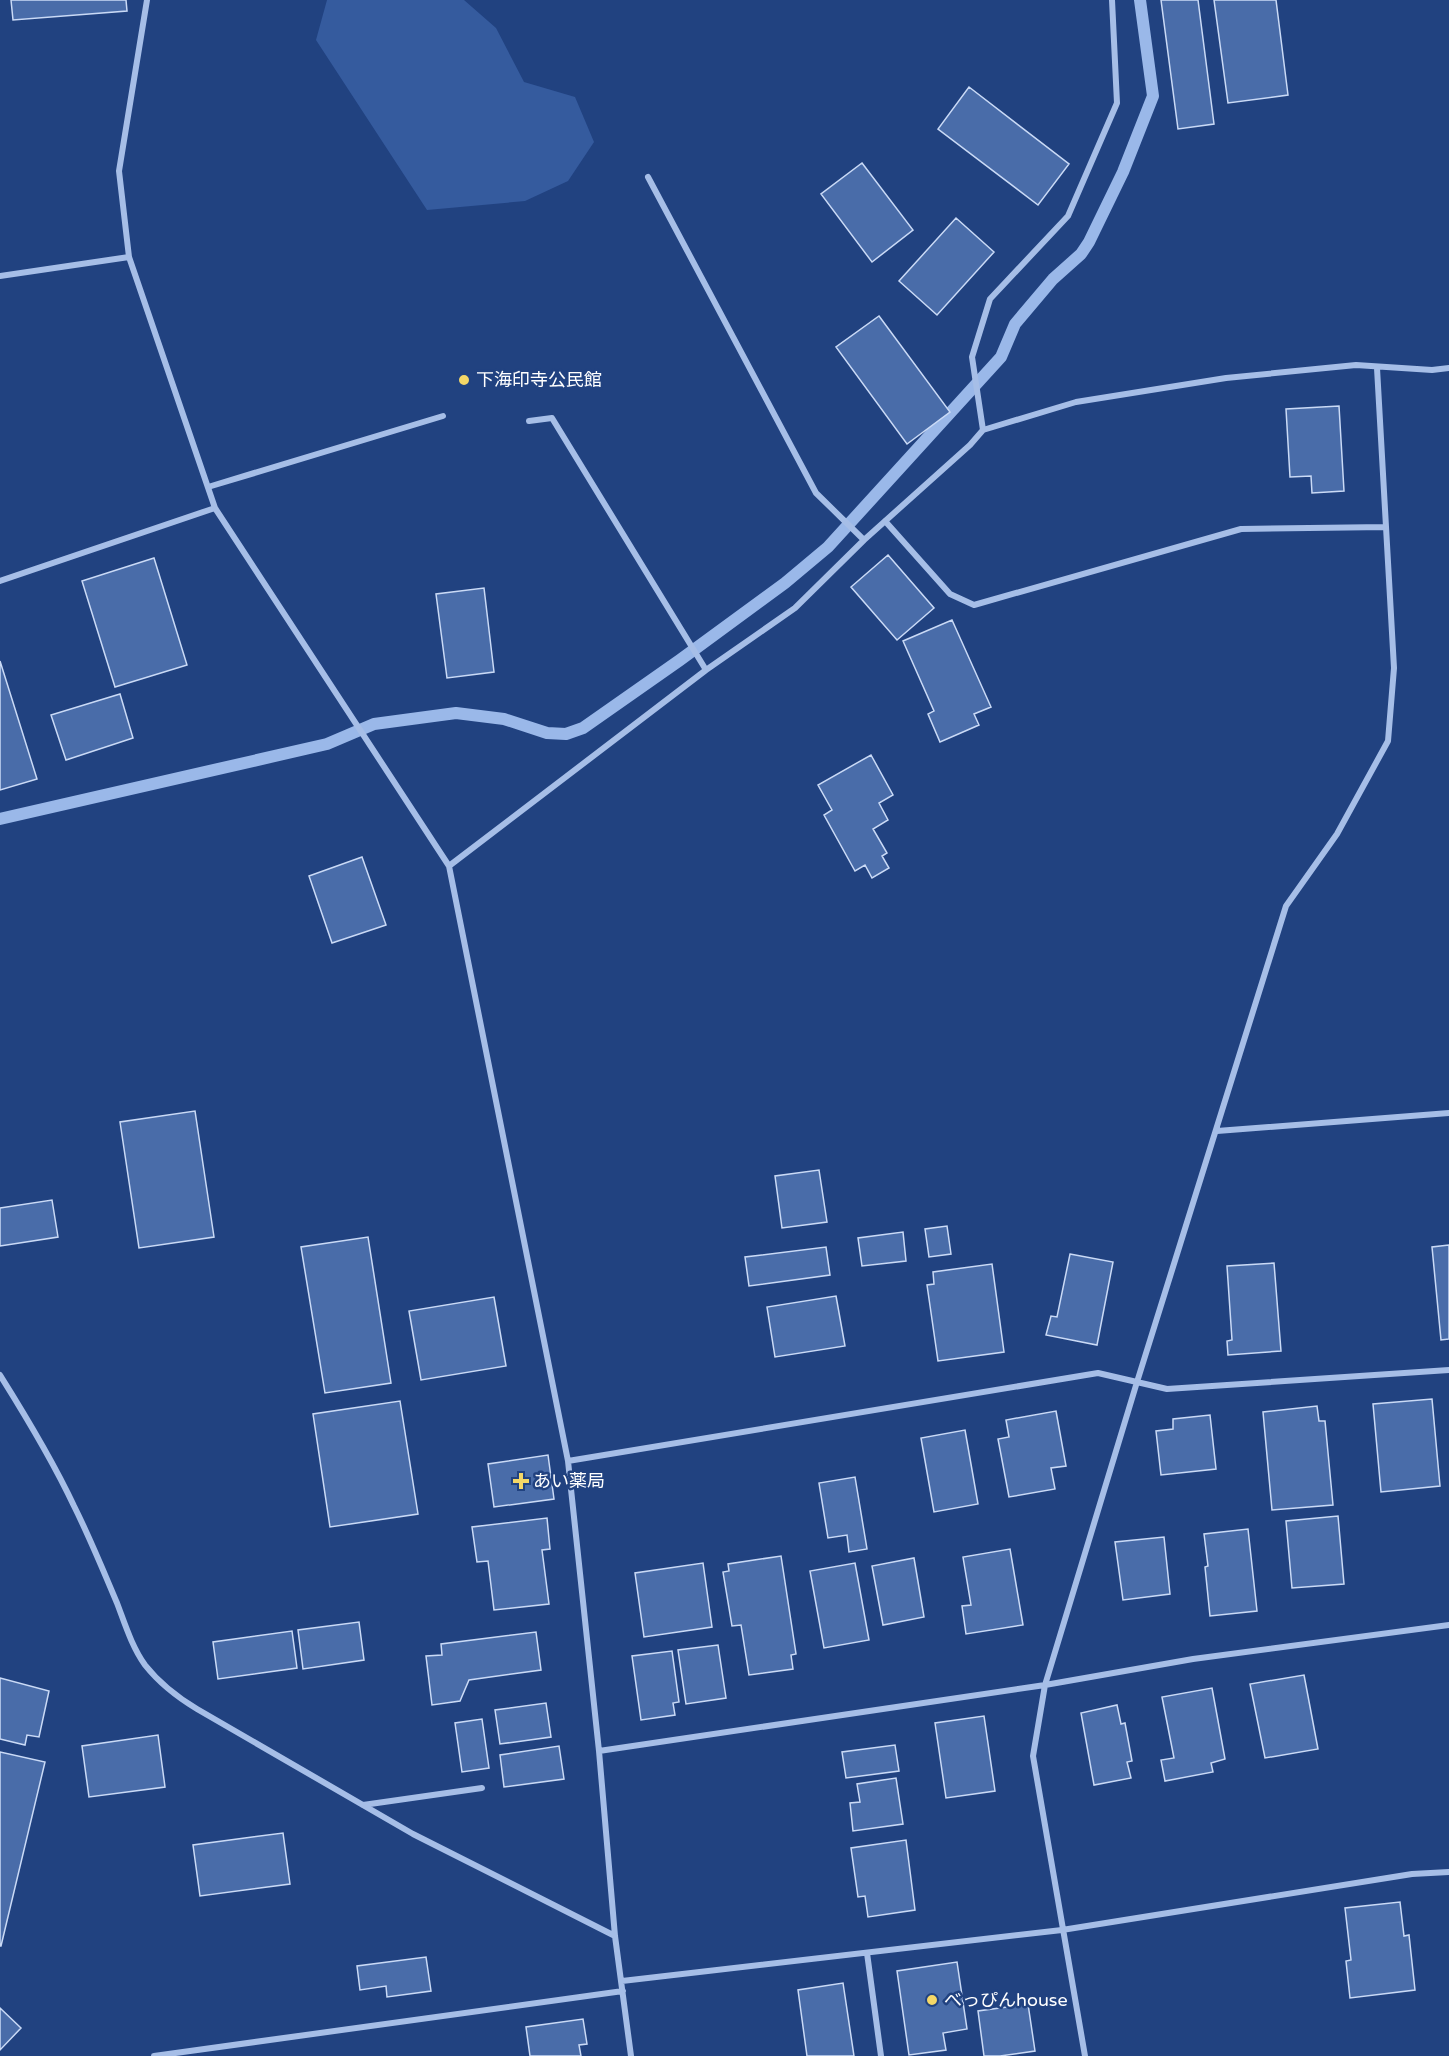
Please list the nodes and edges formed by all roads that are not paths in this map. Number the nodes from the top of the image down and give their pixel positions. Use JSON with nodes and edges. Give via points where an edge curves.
{"nodes":[{"id":1,"x":147,"y":0,"type":"edge"},
{"id":2,"x":1112,"y":0,"type":"edge"},
{"id":3,"x":648,"y":177,"type":"dead end"},
{"id":4,"x":129,"y":257,"type":"junction"},
{"id":5,"x":0,"y":276,"type":"edge"},
{"id":6,"x":1377,"y":368,"type":"junction"},
{"id":7,"x":1449,"y":368,"type":"edge"},
{"id":8,"x":443,"y":416,"type":"dead end"},
{"id":9,"x":529,"y":421,"type":"dead end"},
{"id":10,"x":983,"y":430,"type":"junction"},
{"id":11,"x":208,"y":488,"type":"junction"},
{"id":12,"x":215,"y":508,"type":"junction"},
{"id":13,"x":885,"y":521,"type":"junction"},
{"id":14,"x":1386,"y":527,"type":"junction"},
{"id":15,"x":864,"y":540,"type":"junction"},
{"id":16,"x":0,"y":581,"type":"edge"},
{"id":17,"x":706,"y":670,"type":"junction"},
{"id":18,"x":449,"y":866,"type":"junction"},
{"id":19,"x":1449,"y":1113,"type":"edge"},
{"id":20,"x":1217,"y":1131,"type":"junction"},
{"id":21,"x":1449,"y":1370,"type":"edge"},
{"id":22,"x":0,"y":1375,"type":"edge"},
{"id":23,"x":1137,"y":1382,"type":"junction"},
{"id":24,"x":568,"y":1461,"type":"junction"},
{"id":25,"x":1449,"y":1625,"type":"edge"},
{"id":26,"x":1045,"y":1685,"type":"junction"},
{"id":27,"x":599,"y":1750,"type":"junction"},
{"id":28,"x":482,"y":1788,"type":"dead end"},
{"id":29,"x":362,"y":1805,"type":"junction"},
{"id":30,"x":1449,"y":1872,"type":"edge"},
{"id":31,"x":1062,"y":1930,"type":"junction"},
{"id":32,"x":615,"y":1936,"type":"junction"},
{"id":33,"x":867,"y":1953,"type":"junction"},
{"id":34,"x":622,"y":1981,"type":"junction"},
{"id":35,"x":623,"y":1991,"type":"junction"},
{"id":36,"x":154,"y":2056,"type":"edge"},
{"id":37,"x":631,"y":2056,"type":"edge"},
{"id":38,"x":881,"y":2056,"type":"edge"},
{"id":39,"x":1084,"y":2056,"type":"edge"}],
"edges":[{"from":1,"to":4,"type":"street","via":[[119,171]]},
{"from":2,"to":10,"type":"street","via":[[1118,103],[1068,216],[990,299],[972,357]]},
{"from":3,"to":15,"type":"street","via":[[816,494]]},
{"from":4,"to":5,"type":"street"},
{"from":4,"to":11,"type":"street"},
{"from":6,"to":7,"type":"street"},
{"from":6,"to":10,"type":"street","via":[[1356,365],[1226,378],[1076,402]]},
{"from":6,"to":14,"type":"street"},
{"from":8,"to":11,"type":"street"},
{"from":9,"to":17,"type":"street","via":[[552,418]]},
{"from":10,"to":13,"type":"street"},
{"from":11,"to":12,"type":"street"},
{"from":12,"to":16,"type":"street"},
{"from":12,"to":18,"type":"street"},
{"from":13,"to":14,"type":"street","via":[[950,594],[974,604],[1241,529]]},
{"from":13,"to":15,"type":"street"},
{"from":14,"to":20,"type":"street","via":[[1394,668],[1388,741],[1337,834],[1286,906]]},
{"from":15,"to":17,"type":"street","via":[[795,608]]},
{"from":17,"to":18,"type":"street"},
{"from":18,"to":24,"type":"street"},
{"from":19,"to":20,"type":"street"},
{"from":20,"to":23,"type":"street"},
{"from":21,"to":23,"type":"street","via":[[1167,1389]]},
{"from":22,"to":29,"type":"street","via":[[73,1504],[132,1642],[159,1681],[197,1709]]},
{"from":23,"to":24,"type":"street","via":[[1098,1373]]},
{"from":23,"to":26,"type":"street"},
{"from":24,"to":27,"type":"street"},
{"from":25,"to":26,"type":"street","via":[[1193,1659]]},
{"from":26,"to":27,"type":"street"},
{"from":26,"to":31,"type":"street","via":[[1033,1756]]},
{"from":27,"to":32,"type":"street"},
{"from":28,"to":29,"type":"street"},
{"from":29,"to":32,"type":"street"},
{"from":30,"to":31,"type":"street","via":[[1412,1874]]},
{"from":31,"to":33,"type":"street"},
{"from":31,"to":39,"type":"street"},
{"from":32,"to":34,"type":"street"},
{"from":33,"to":34,"type":"street"},
{"from":33,"to":38,"type":"street"},
{"from":34,"to":35,"type":"street"},
{"from":35,"to":36,"type":"street"},
{"from":35,"to":37,"type":"street"}]}
